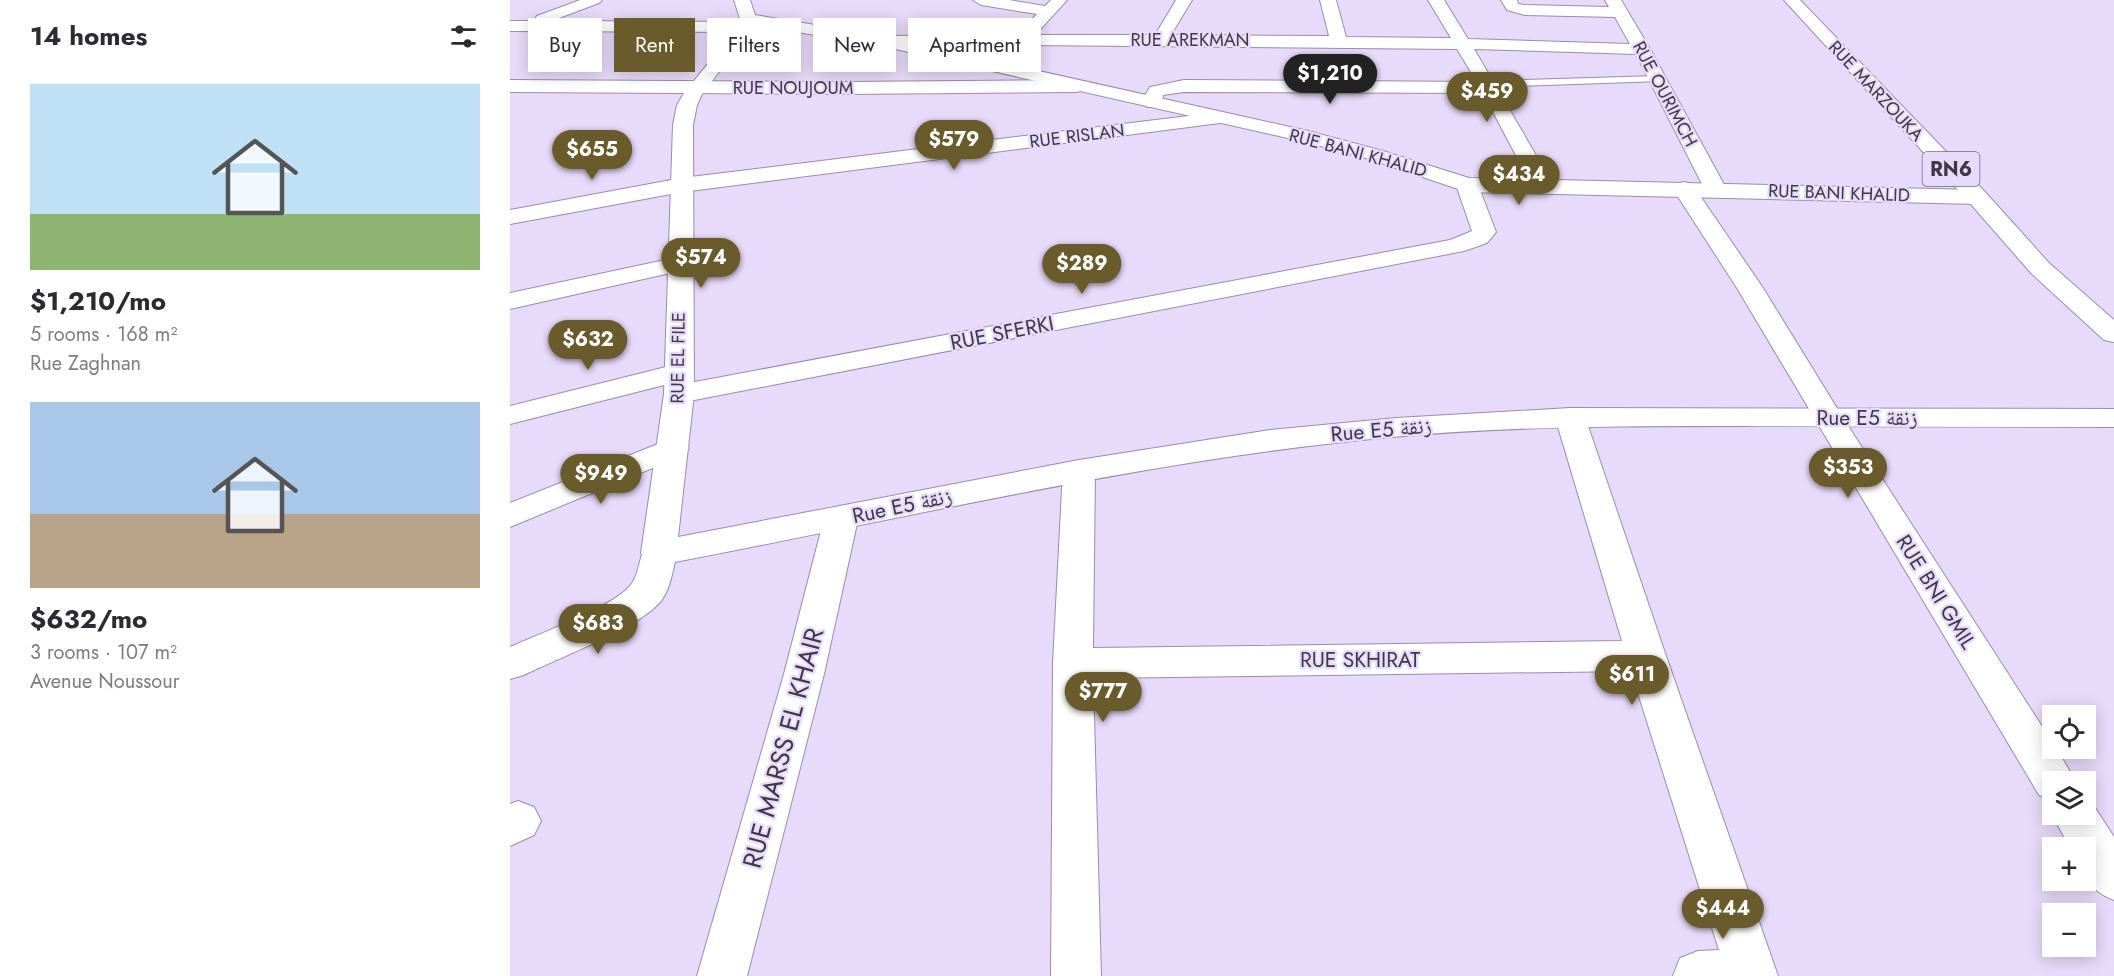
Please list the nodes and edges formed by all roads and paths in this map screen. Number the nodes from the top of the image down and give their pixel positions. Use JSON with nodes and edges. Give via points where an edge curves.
{"nodes":[{"id":1,"x":594,"y":0,"type":"edge"},
{"id":2,"x":742,"y":0,"type":"edge"},
{"id":3,"x":981,"y":0,"type":"edge"},
{"id":4,"x":1184,"y":0,"type":"edge"},
{"id":5,"x":1328,"y":0,"type":"edge"},
{"id":6,"x":1436,"y":0,"type":"edge"},
{"id":7,"x":1509,"y":0,"type":"edge"},
{"id":8,"x":1792,"y":0,"type":"edge"},
{"id":9,"x":1054,"y":6,"type":"edge"},
{"id":10,"x":1616,"y":6,"type":"edge"},
{"id":11,"x":746,"y":18,"type":"edge"},
{"id":12,"x":1041,"y":19,"type":"edge"},
{"id":13,"x":707,"y":24,"type":"edge"},
{"id":14,"x":514,"y":28,"type":"edge"},
{"id":15,"x":1041,"y":39,"type":"edge"},
{"id":16,"x":1160,"y":40,"type":"junction"},
{"id":17,"x":1339,"y":42,"type":"junction"},
{"id":18,"x":1461,"y":43,"type":"junction"},
{"id":19,"x":1642,"y":49,"type":"junction"},
{"id":20,"x":710,"y":72,"type":"edge"},
{"id":21,"x":1017,"y":72,"type":"edge"},
{"id":22,"x":1658,"y":79,"type":"junction"},
{"id":23,"x":510,"y":86,"type":"edge"},
{"id":24,"x":1077,"y":86,"type":"junction"},
{"id":25,"x":1488,"y":86,"type":"junction"},
{"id":26,"x":698,"y":88,"type":"junction"},
{"id":27,"x":1154,"y":103,"type":"junction"},
{"id":28,"x":1221,"y":118,"type":"junction"},
{"id":29,"x":682,"y":185,"type":"junction"},
{"id":30,"x":1467,"y":185,"type":"junction"},
{"id":31,"x":1543,"y":186,"type":"junction"},
{"id":32,"x":1684,"y":189,"type":"junction"},
{"id":33,"x":1716,"y":190,"type":"junction"},
{"id":34,"x":1977,"y":197,"type":"junction"},
{"id":35,"x":510,"y":217,"type":"edge"},
{"id":36,"x":679,"y":264,"type":"junction"},
{"id":37,"x":510,"y":301,"type":"edge"},
{"id":38,"x":2114,"y":334,"type":"edge"},
{"id":39,"x":678,"y":383,"type":"junction"},
{"id":40,"x":510,"y":415,"type":"edge"},
{"id":41,"x":1570,"y":417,"type":"junction"},
{"id":42,"x":2114,"y":417,"type":"edge"},
{"id":43,"x":1827,"y":418,"type":"junction"},
{"id":44,"x":673,"y":448,"type":"junction"},
{"id":45,"x":1079,"y":470,"type":"junction"},
{"id":46,"x":510,"y":516,"type":"edge"},
{"id":47,"x":841,"y":519,"type":"junction"},
{"id":48,"x":659,"y":553,"type":"junction"},
{"id":49,"x":1646,"y":656,"type":"junction"},
{"id":50,"x":1073,"y":663,"type":"junction"},
{"id":51,"x":510,"y":664,"type":"edge"},
{"id":52,"x":2047,"y":771,"type":"edge"},
{"id":53,"x":2081,"y":825,"type":"edge"},
{"id":54,"x":2114,"y":878,"type":"edge"},
{"id":55,"x":1753,"y":975,"type":"edge"},
{"id":56,"x":722,"y":976,"type":"edge"},
{"id":57,"x":1076,"y":976,"type":"edge"},
{"id":58,"x":1698,"y":976,"type":"edge"}],
"edges":[{"from":1,"to":14,"type":"street"},
{"from":2,"to":11,"type":"street"},
{"from":3,"to":9,"type":"street"},
{"from":4,"to":16,"type":"street"},
{"from":5,"to":17,"type":"street"},
{"from":6,"to":18,"type":"street"},
{"from":7,"to":10,"type":"street","via":[[1512,7],[1525,10]]},
{"from":8,"to":34,"type":"street","name":"RUE MARZOUKA","number":"RN6"},
{"from":9,"to":12,"type":"street"},
{"from":10,"to":19,"type":"street","name":"RUE OURIMCH"},
{"from":13,"to":14,"type":"street","name":"RUE BANI KHALID"},
{"from":15,"to":16,"type":"street","name":"RUE AREKMAN"},
{"from":16,"to":17,"type":"street","name":"RUE AREKMAN"},
{"from":17,"to":18,"type":"street","name":"RUE AREKMAN"},
{"from":18,"to":19,"type":"street","name":"RUE AREKMAN"},
{"from":18,"to":25,"type":"street"},
{"from":19,"to":22,"type":"street","name":"RUE OURIMCH"},
{"from":20,"to":26,"type":"street","name":"RUE EL FILE"},
{"from":21,"to":24,"type":"street","name":"RUE BANI KHALID"},
{"from":22,"to":25,"type":"lane"},
{"from":22,"to":33,"type":"street","name":"RUE OURIMCH"},
{"from":23,"to":26,"type":"street","name":"RUE NOUJOUM"},
{"from":24,"to":26,"type":"street","name":"RUE NOUJOUM"},
{"from":24,"to":27,"type":"street","name":"RUE BANI KHALID"},
{"from":25,"to":27,"type":"street","via":[[1184,86],[1157,91],[1152,97]]},
{"from":25,"to":31,"type":"street"},
{"from":26,"to":29,"type":"street","name":"RUE EL FILE","via":[[689,100],[683,124]]},
{"from":27,"to":28,"type":"street","name":"RUE BANI KHALID"},
{"from":28,"to":29,"type":"street","name":"RUE RISLAN"},
{"from":28,"to":30,"type":"street","name":"RUE BANI KHALID","via":[[1376,155]]},
{"from":29,"to":35,"type":"street","name":"RUE RISLAN"},
{"from":29,"to":36,"type":"street","name":"RUE EL FILE"},
{"from":30,"to":31,"type":"street","name":"RUE BANI KHALID"},
{"from":30,"to":39,"type":"street","name":"RUE SFERKI","via":[[1484,232],[1455,246]]},
{"from":31,"to":32,"type":"street","name":"RUE BANI KHALID"},
{"from":32,"to":33,"type":"street","name":"RUE BANI KHALID"},
{"from":32,"to":43,"type":"street","name":"RUE BNI GMIL","via":[[1750,288]]},
{"from":33,"to":34,"type":"street","name":"RUE BANI KHALID"},
{"from":34,"to":38,"type":"street","name":"RUE MARZOUKA","number":"RN6","via":[[2040,268]]},
{"from":36,"to":37,"type":"street"},
{"from":36,"to":39,"type":"street","name":"RUE EL FILE"},
{"from":39,"to":40,"type":"street"},
{"from":39,"to":44,"type":"street","name":"RUE EL FILE"},
{"from":41,"to":43,"type":"street","name":"Rue E5 زنقة"},
{"from":41,"to":45,"type":"street","name":"Rue E5 زنقة","via":[[1396,427],[1270,440]]},
{"from":41,"to":49,"type":"street"},
{"from":42,"to":43,"type":"street","name":"Rue E5 زنقة"},
{"from":43,"to":52,"type":"street","name":"RUE BNI GMIL"},
{"from":44,"to":46,"type":"street"},
{"from":44,"to":48,"type":"street","name":"RUE EL FILE"},
{"from":45,"to":47,"type":"street","name":"Rue E5 زنقة"},
{"from":45,"to":50,"type":"street"},
{"from":47,"to":48,"type":"street","name":"Rue E5 زنقة"},
{"from":47,"to":56,"type":"street","name":"RUE MARSS EL KHAIR","via":[[804,674]]},
{"from":48,"to":51,"type":"street","name":"RUE EL FILE","via":[[648,591],[630,608]]},
{"from":49,"to":50,"type":"street","name":"RUE SKHIRAT"},
{"from":49,"to":55,"type":"street"},
{"from":50,"to":57,"type":"street"},
{"from":53,"to":54,"type":"street"},
{"from":55,"to":58,"type":"street"}]}
